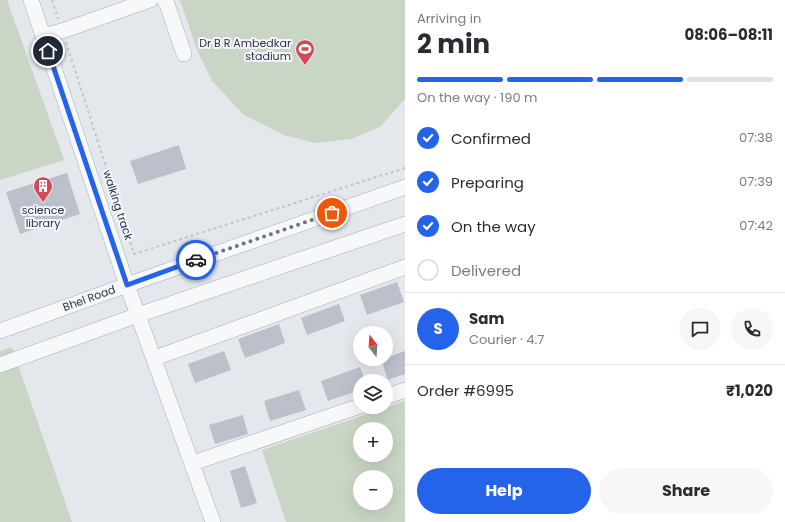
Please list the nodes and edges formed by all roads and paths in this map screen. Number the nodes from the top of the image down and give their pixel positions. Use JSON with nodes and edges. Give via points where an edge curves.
{"nodes":[{"id":1,"x":31,"y":0,"type":"edge"},
{"id":2,"x":52,"y":0,"type":"edge"},
{"id":3,"x":150,"y":0,"type":"edge"},
{"id":4,"x":164,"y":0,"type":"edge"},
{"id":5,"x":62,"y":31,"type":"junction"},
{"id":6,"x":43,"y":36,"type":"junction"},
{"id":7,"x":184,"y":54,"type":"dead end"},
{"id":8,"x":405,"y":168,"type":"edge"},
{"id":9,"x":405,"y":187,"type":"edge"},
{"id":10,"x":405,"y":224,"type":"edge"},
{"id":11,"x":405,"y":268,"type":"edge"},
{"id":12,"x":127,"y":285,"type":"junction"},
{"id":13,"x":138,"y":314,"type":"junction"},
{"id":14,"x":0,"y":331,"type":"edge"},
{"id":15,"x":155,"y":358,"type":"junction"},
{"id":16,"x":0,"y":365,"type":"edge"},
{"id":17,"x":405,"y":390,"type":"edge"},
{"id":18,"x":393,"y":394,"type":"edge"},
{"id":19,"x":353,"y":408,"type":"edge"},
{"id":20,"x":192,"y":463,"type":"junction"},
{"id":21,"x":213,"y":522,"type":"edge"}],
"edges":[{"from":1,"to":6,"type":"street"},
{"from":2,"to":5,"type":"path","name":"walking track"},
{"from":3,"to":5,"type":"street"},
{"from":4,"to":7,"type":"street"},
{"from":5,"to":6,"type":"street"},
{"from":5,"to":8,"type":"path","name":"walking track","via":[[134,254]]},
{"from":6,"to":12,"type":"street"},
{"from":9,"to":12,"type":"street","name":"Bhel Road"},
{"from":10,"to":13,"type":"street"},
{"from":11,"to":15,"type":"street"},
{"from":12,"to":13,"type":"street"},
{"from":12,"to":14,"type":"street","name":"Bhel Road"},
{"from":13,"to":15,"type":"street"},
{"from":13,"to":16,"type":"street"},
{"from":15,"to":20,"type":"street"},
{"from":17,"to":18,"type":"street"},
{"from":19,"to":20,"type":"street"},
{"from":20,"to":21,"type":"street"}]}
